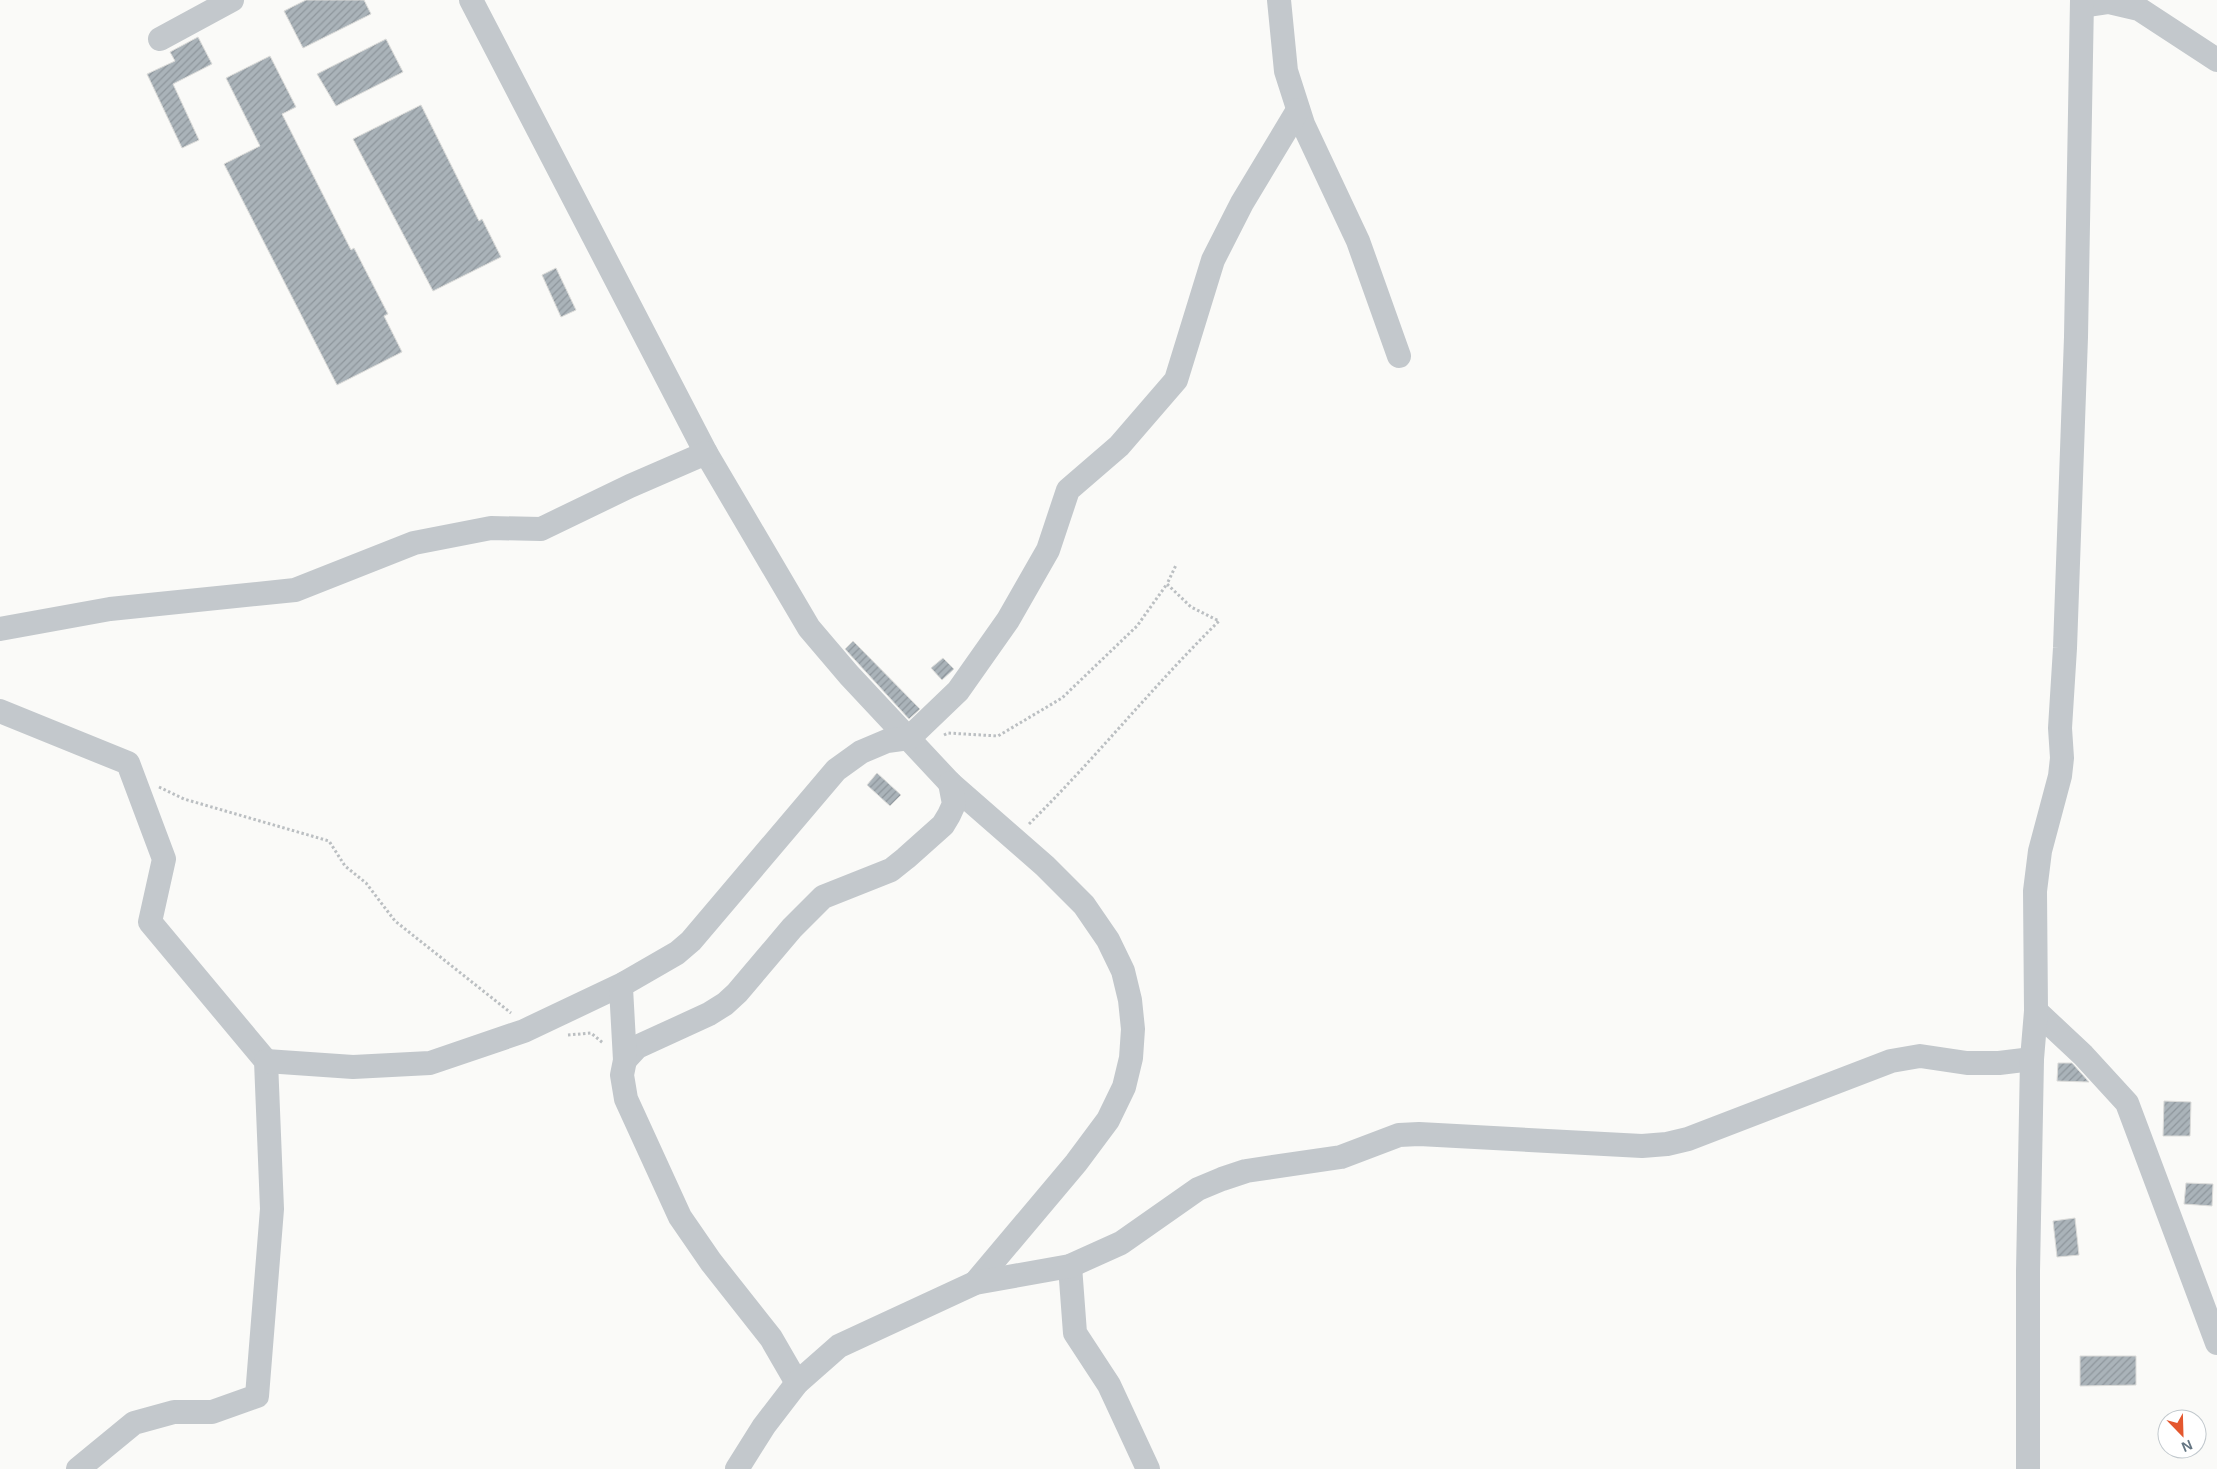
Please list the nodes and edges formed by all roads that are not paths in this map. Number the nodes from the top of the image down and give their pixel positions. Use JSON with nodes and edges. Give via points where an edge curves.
{"nodes":[{"id":1,"x":232,"y":0,"type":"edge"},
{"id":2,"x":471,"y":0,"type":"edge"},
{"id":3,"x":1279,"y":0,"type":"edge"},
{"id":4,"x":2082,"y":3,"type":"edge"},
{"id":5,"x":160,"y":39,"type":"dead end"},
{"id":6,"x":2217,"y":60,"type":"edge"},
{"id":7,"x":1298,"y":110,"type":"junction"},
{"id":8,"x":1400,"y":356,"type":"dead end"},
{"id":9,"x":706,"y":452,"type":"junction"},
{"id":10,"x":0,"y":629,"type":"edge"},
{"id":11,"x":0,"y":711,"type":"edge"},
{"id":12,"x":914,"y":743,"type":"junction"},
{"id":13,"x":950,"y":783,"type":"junction"},
{"id":14,"x":625,"y":983,"type":"junction"},
{"id":15,"x":2036,"y":1012,"type":"junction"},
{"id":16,"x":2032,"y":1059,"type":"junction"},
{"id":17,"x":625,"y":1060,"type":"junction"},
{"id":18,"x":266,"y":1061,"type":"junction"},
{"id":19,"x":1070,"y":1266,"type":"junction"},
{"id":20,"x":975,"y":1283,"type":"junction"},
{"id":21,"x":2217,"y":1343,"type":"edge"},
{"id":22,"x":797,"y":1383,"type":"junction"},
{"id":23,"x":78,"y":1469,"type":"edge"},
{"id":24,"x":737,"y":1469,"type":"edge"},
{"id":25,"x":1148,"y":1469,"type":"edge"},
{"id":26,"x":2028,"y":1469,"type":"edge"}],
"edges":[{"from":1,"to":5,"type":"street"},
{"from":2,"to":9,"type":"street"},
{"from":3,"to":7,"type":"street","via":[[1286,71]]},
{"from":4,"to":6,"type":"street","via":[[2108,2],[2139,9]]},
{"from":4,"to":15,"type":"street","via":[[2076,337],[2060,728],[2062,758],[2040,850],[2035,891]]},
{"from":7,"to":8,"type":"street","via":[[1358,241]]},
{"from":7,"to":12,"type":"street","via":[[1242,203],[1213,260],[1176,380],[1119,446],[1068,490],[1048,550],[1008,620],[958,691]]},
{"from":9,"to":10,"type":"street","via":[[541,529],[491,528],[414,543],[295,590],[110,609]]},
{"from":9,"to":12,"type":"street","via":[[809,628],[849,676]]},
{"from":11,"to":18,"type":"street","via":[[128,763],[164,859],[150,922]]},
{"from":12,"to":13,"type":"street"},
{"from":12,"to":14,"type":"street","via":[[888,741],[860,752],[836,770],[691,941],[677,954]]},
{"from":13,"to":17,"type":"street","via":[[954,804],[949,815],[943,825],[906,858],[891,870],[823,897],[724,1004],[637,1048]]},
{"from":13,"to":20,"type":"street","via":[[1084,905],[1108,940],[1123,971],[1133,1028],[1131,1058],[1124,1087],[1108,1120],[1076,1164]]},
{"from":14,"to":17,"type":"street","via":[[619,994]]},
{"from":14,"to":18,"type":"street","via":[[536,1025],[430,1063],[353,1067]]},
{"from":15,"to":16,"type":"street"},
{"from":15,"to":21,"type":"street","via":[[2083,1055],[2127,1103]]},
{"from":16,"to":19,"type":"street","via":[[1967,1063],[1920,1056],[1890,1061],[1688,1139],[1667,1144],[1642,1146],[1399,1135],[1341,1156],[1246,1171],[1222,1179],[1198,1189],[1121,1243]]},
{"from":16,"to":26,"type":"street"},
{"from":17,"to":22,"type":"street","via":[[622,1075],[626,1099],[680,1217],[771,1338]]},
{"from":18,"to":23,"type":"street","via":[[272,1209],[257,1396],[212,1412],[174,1412],[134,1423]]},
{"from":19,"to":20,"type":"street"},
{"from":19,"to":25,"type":"street","via":[[1075,1333],[1109,1385]]},
{"from":20,"to":22,"type":"street","via":[[839,1346]]},
{"from":22,"to":24,"type":"street"}]}
